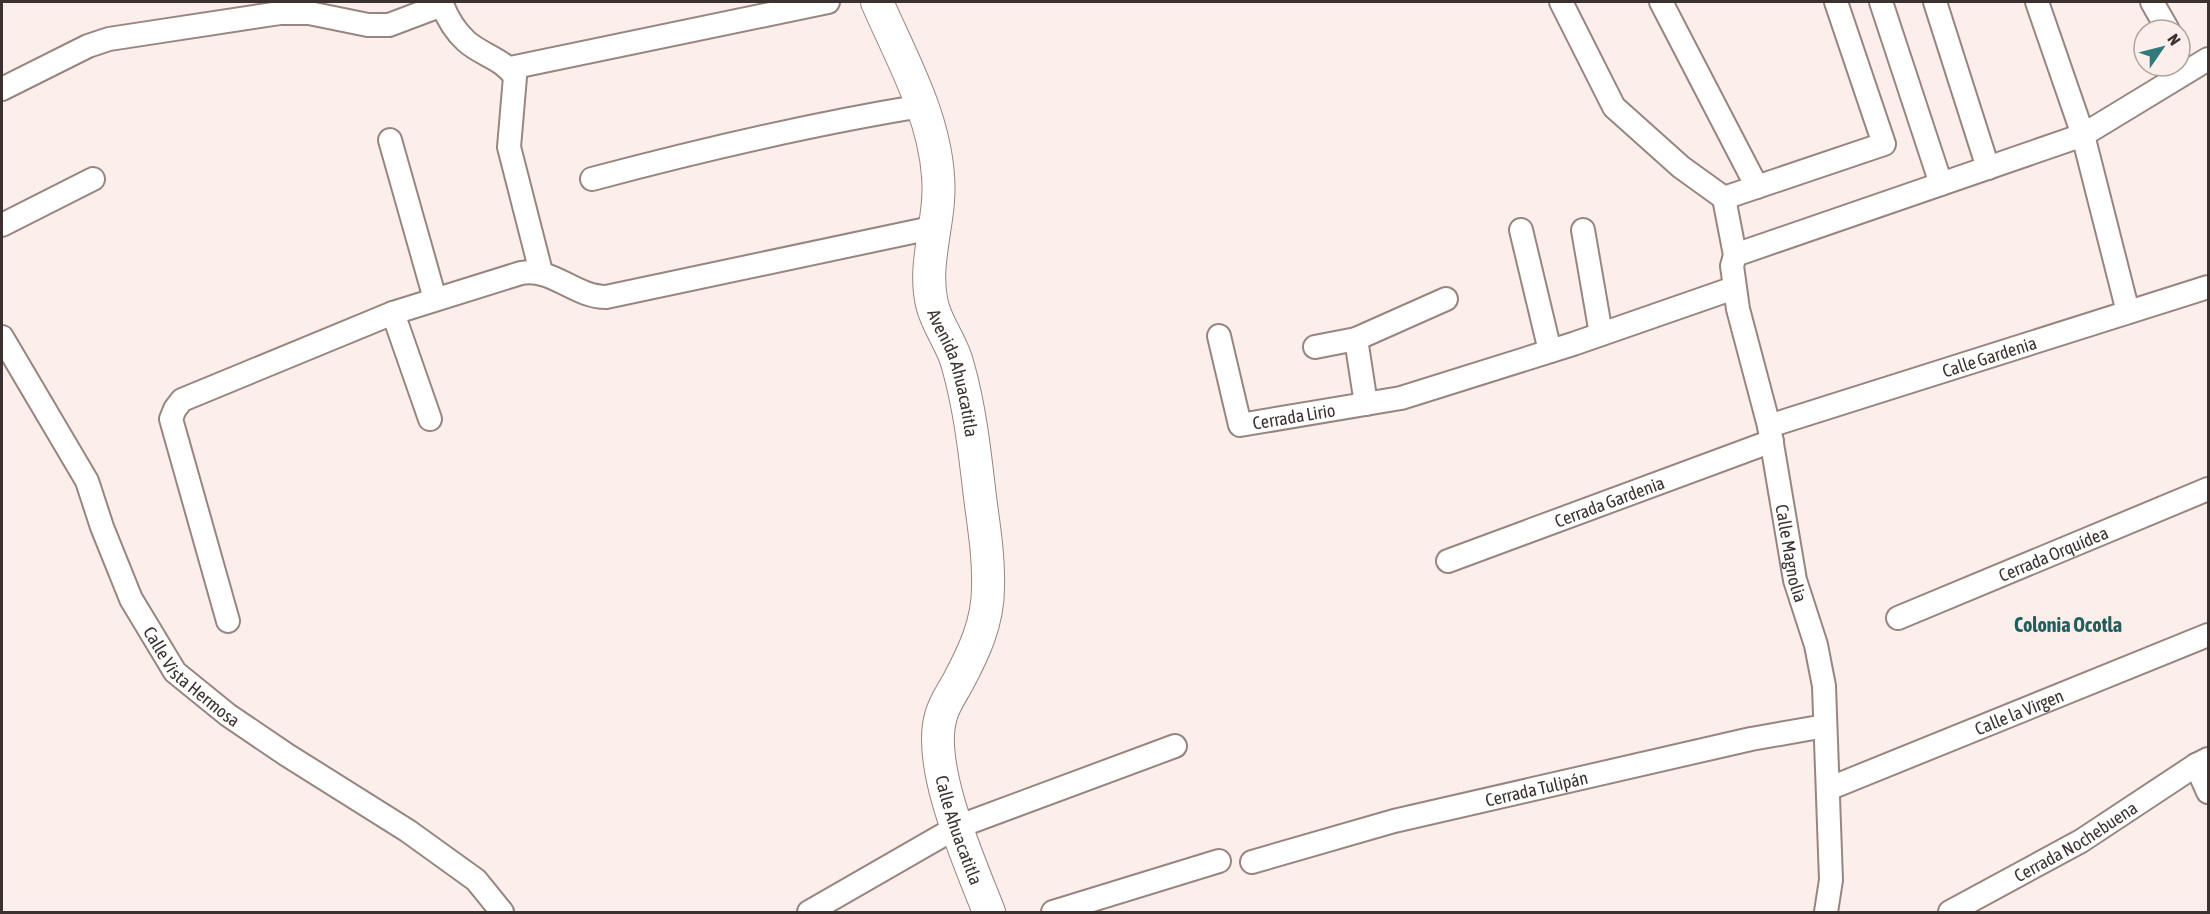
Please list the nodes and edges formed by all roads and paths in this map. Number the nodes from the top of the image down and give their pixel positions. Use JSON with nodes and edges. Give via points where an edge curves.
{"nodes":[{"id":1,"x":828,"y":2,"type":"edge"},
{"id":2,"x":877,"y":2,"type":"edge"},
{"id":3,"x":1561,"y":2,"type":"edge"},
{"id":4,"x":1661,"y":2,"type":"edge"},
{"id":5,"x":1836,"y":2,"type":"edge"},
{"id":6,"x":1881,"y":2,"type":"edge"},
{"id":7,"x":1935,"y":2,"type":"edge"},
{"id":8,"x":2037,"y":2,"type":"edge"},
{"id":9,"x":2152,"y":2,"type":"edge"},
{"id":10,"x":441,"y":3,"type":"edge"},
{"id":11,"x":2161,"y":18,"type":"edge"},
{"id":12,"x":2193,"y":61,"type":"edge"},
{"id":13,"x":510,"y":68,"type":"junction"},
{"id":14,"x":2,"y":89,"type":"edge"},
{"id":15,"x":922,"y":106,"type":"junction"},
{"id":16,"x":2083,"y":135,"type":"junction"},
{"id":17,"x":390,"y":140,"type":"dead end"},
{"id":18,"x":1988,"y":168,"type":"junction"},
{"id":19,"x":93,"y":179,"type":"dead end"},
{"id":20,"x":592,"y":179,"type":"dead end"},
{"id":21,"x":1941,"y":184,"type":"junction"},
{"id":22,"x":1757,"y":187,"type":"junction"},
{"id":23,"x":1724,"y":198,"type":"junction"},
{"id":24,"x":2,"y":225,"type":"edge"},
{"id":25,"x":936,"y":227,"type":"junction"},
{"id":26,"x":1521,"y":230,"type":"dead end"},
{"id":27,"x":1583,"y":230,"type":"dead end"},
{"id":28,"x":1734,"y":255,"type":"junction"},
{"id":29,"x":541,"y":272,"type":"junction"},
{"id":30,"x":2208,"y":286,"type":"edge"},
{"id":31,"x":1734,"y":288,"type":"junction"},
{"id":32,"x":435,"y":299,"type":"junction"},
{"id":33,"x":1446,"y":299,"type":"dead end"},
{"id":34,"x":2128,"y":312,"type":"junction"},
{"id":35,"x":393,"y":313,"type":"junction"},
{"id":36,"x":1601,"y":334,"type":"junction"},
{"id":37,"x":1219,"y":336,"type":"dead end"},
{"id":38,"x":2,"y":337,"type":"edge"},
{"id":39,"x":1356,"y":339,"type":"junction"},
{"id":40,"x":1315,"y":347,"type":"dead end"},
{"id":41,"x":1550,"y":351,"type":"junction"},
{"id":42,"x":1366,"y":404,"type":"junction"},
{"id":43,"x":430,"y":419,"type":"dead end"},
{"id":44,"x":1771,"y":433,"type":"junction"},
{"id":45,"x":2208,"y":489,"type":"edge"},
{"id":46,"x":1448,"y":561,"type":"dead end"},
{"id":47,"x":1898,"y":618,"type":"dead end"},
{"id":48,"x":228,"y":621,"type":"dead end"},
{"id":49,"x":2208,"y":635,"type":"edge"},
{"id":50,"x":1825,"y":726,"type":"junction"},
{"id":51,"x":936,"y":746,"type":"joint"},
{"id":52,"x":1175,"y":746,"type":"dead end"},
{"id":53,"x":2202,"y":762,"type":"edge"},
{"id":54,"x":1828,"y":789,"type":"junction"},
{"id":55,"x":2208,"y":792,"type":"edge"},
{"id":56,"x":957,"y":827,"type":"junction"},
{"id":57,"x":1219,"y":861,"type":"dead end"},
{"id":58,"x":1251,"y":862,"type":"dead end"},
{"id":59,"x":1091,"y":907,"type":"edge"},
{"id":60,"x":502,"y":912,"type":"edge"},
{"id":61,"x":809,"y":912,"type":"edge"},
{"id":62,"x":988,"y":912,"type":"edge"},
{"id":63,"x":1053,"y":912,"type":"edge"},
{"id":64,"x":1826,"y":912,"type":"edge"},
{"id":65,"x":1950,"y":912,"type":"edge"}],
"edges":[{"from":1,"to":13,"type":"street"},
{"from":2,"to":15,"type":"street","name":"Avenida Ahuacatitla"},
{"from":3,"to":23,"type":"street","via":[[1614,107],[1681,167]]},
{"from":4,"to":22,"type":"street"},
{"from":5,"to":22,"type":"street","via":[[1884,144]]},
{"from":6,"to":21,"type":"street"},
{"from":7,"to":18,"type":"street"},
{"from":8,"to":16,"type":"street"},
{"from":9,"to":11,"type":"street"},
{"from":10,"to":13,"type":"street","via":[[467,42]]},
{"from":10,"to":14,"type":"street","via":[[389,25],[368,25],[309,13],[280,13],[109,39]]},
{"from":12,"to":16,"type":"street"},
{"from":13,"to":29,"type":"street","via":[[515,87],[509,147]]},
{"from":15,"to":20,"type":"street","via":[[709,148]]},
{"from":15,"to":25,"type":"street","name":"Avenida Ahuacatitla","via":[[938,175]]},
{"from":16,"to":18,"type":"street"},
{"from":16,"to":34,"type":"street"},
{"from":17,"to":32,"type":"street"},
{"from":18,"to":21,"type":"street"},
{"from":19,"to":24,"type":"street"},
{"from":21,"to":28,"type":"street"},
{"from":22,"to":23,"type":"street"},
{"from":23,"to":28,"type":"street","name":"Calle Magnolia"},
{"from":25,"to":29,"type":"street","via":[[606,297],[584,293]]},
{"from":25,"to":51,"type":"street","name":"Avenida Ahuacatitla","via":[[929,263],[932,303],[962,381],[976,459],[988,592],[984,622],[942,714]]},
{"from":26,"to":41,"type":"street"},
{"from":27,"to":36,"type":"street"},
{"from":28,"to":31,"type":"street","name":"Calle Magnolia"},
{"from":29,"to":32,"type":"street","via":[[521,273]]},
{"from":30,"to":34,"type":"street","name":"Calle Gardenia"},
{"from":31,"to":36,"type":"street","name":"Cerrada Lirio"},
{"from":31,"to":44,"type":"street","name":"Calle Magnolia"},
{"from":32,"to":35,"type":"street"},
{"from":33,"to":39,"type":"street"},
{"from":34,"to":44,"type":"street","name":"Calle Gardenia"},
{"from":35,"to":43,"type":"street"},
{"from":35,"to":48,"type":"street","via":[[182,400],[175,408],[171,419]]},
{"from":36,"to":41,"type":"street","name":"Cerrada Lirio"},
{"from":37,"to":42,"type":"street","name":"Cerrada Lirio","via":[[1240,425]]},
{"from":38,"to":60,"type":"street","name":"Calle Vista Hermosa","via":[[87,481],[131,599],[175,672],[228,715],[408,831],[476,880]]},
{"from":39,"to":40,"type":"street"},
{"from":39,"to":42,"type":"street"},
{"from":41,"to":42,"type":"street","name":"Cerrada Lirio","via":[[1401,398]]},
{"from":44,"to":46,"type":"street","name":"Cerrada Gardenia"},
{"from":44,"to":50,"type":"street","name":"Calle Magnolia","via":[[1795,580],[1816,645],[1824,686]]},
{"from":45,"to":47,"type":"street","name":"Cerrada Orquídea"},
{"from":49,"to":54,"type":"street","name":"Calle la Virgen"},
{"from":50,"to":54,"type":"street","name":"Calle Magnolia"},
{"from":50,"to":58,"type":"street","name":"Cerrada Tulipán","via":[[1751,739],[1405,818]]},
{"from":51,"to":56,"type":"street","name":"Calle Ahuacatitla"},
{"from":52,"to":56,"type":"street"},
{"from":53,"to":55,"type":"street"},
{"from":53,"to":65,"type":"street","name":"Cerrada Nochebuena","via":[[2081,841]]},
{"from":54,"to":64,"type":"street","name":"Calle Magnolia","via":[[1831,880]]},
{"from":56,"to":61,"type":"street"},
{"from":56,"to":62,"type":"street","name":"Calle Ahuacatitla"},
{"from":57,"to":59,"type":"street"},
{"from":59,"to":63,"type":"street"}]}
